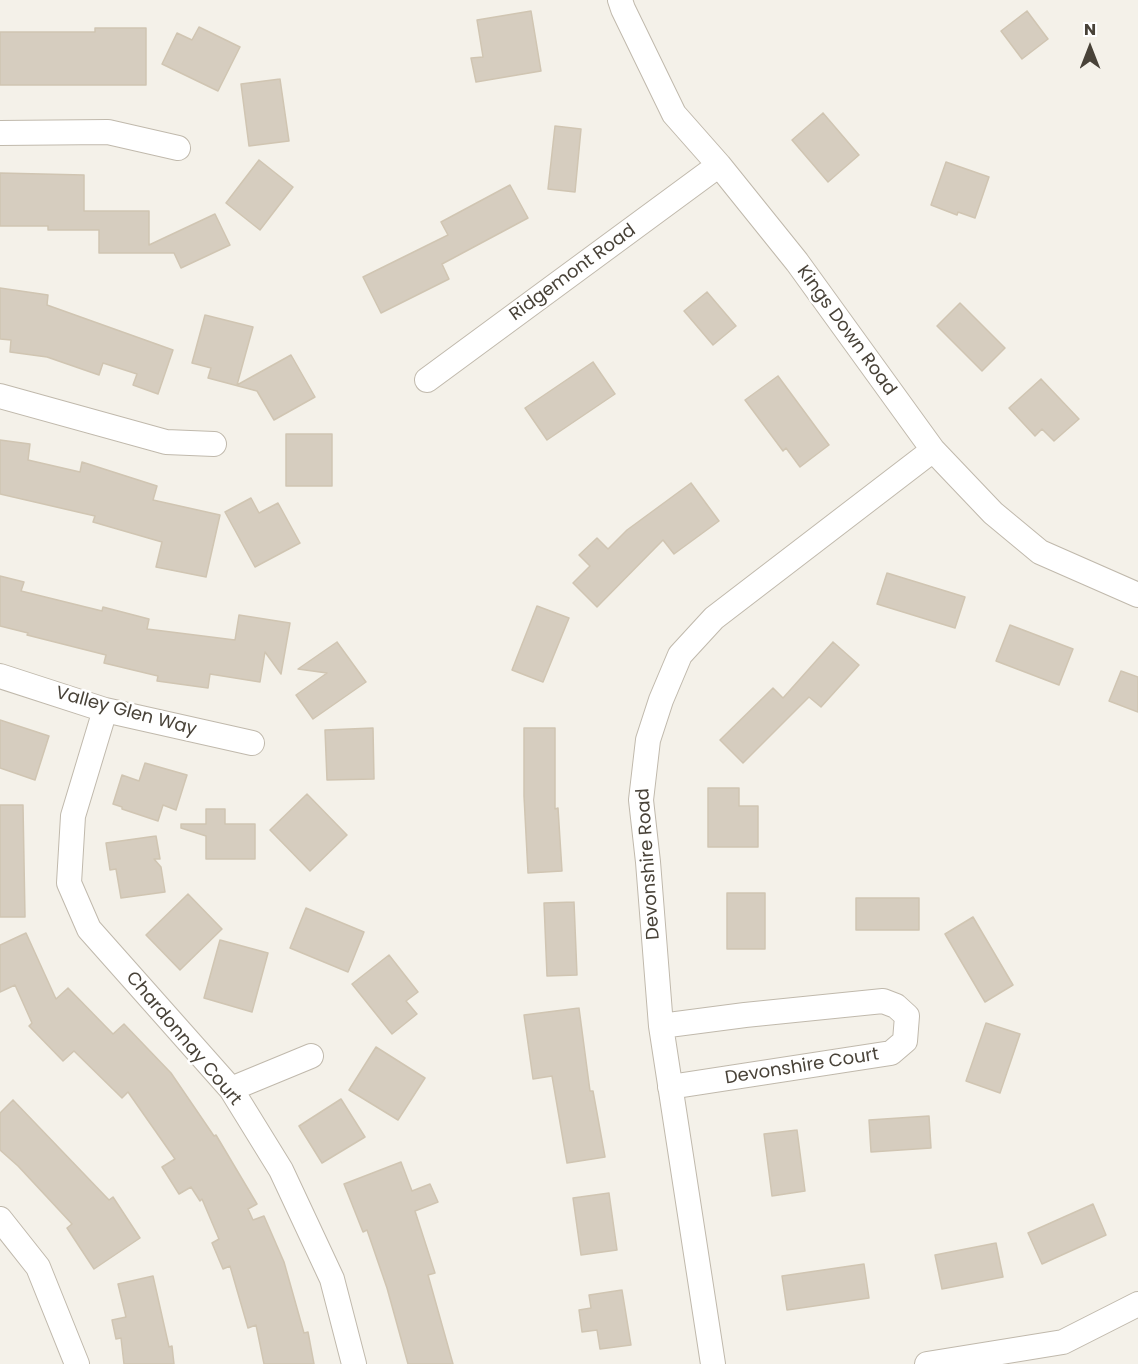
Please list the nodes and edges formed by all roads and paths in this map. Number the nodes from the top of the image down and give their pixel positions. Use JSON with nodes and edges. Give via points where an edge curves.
{"nodes":[{"id":1,"x":620,"y":0,"type":"edge"},
{"id":2,"x":0,"y":134,"type":"edge"},
{"id":3,"x":178,"y":148,"type":"dead end"},
{"id":4,"x":719,"y":165,"type":"junction"},
{"id":5,"x":427,"y":380,"type":"dead end"},
{"id":6,"x":0,"y":396,"type":"edge"},
{"id":7,"x":214,"y":444,"type":"dead end"},
{"id":8,"x":933,"y":450,"type":"junction"},
{"id":9,"x":1138,"y":595,"type":"edge"},
{"id":10,"x":0,"y":676,"type":"edge"},
{"id":11,"x":105,"y":710,"type":"junction"},
{"id":12,"x":252,"y":743,"type":"dead end"},
{"id":13,"x":660,"y":1026,"type":"junction"},
{"id":14,"x":312,"y":1056,"type":"dead end"},
{"id":15,"x":670,"y":1087,"type":"junction"},
{"id":16,"x":231,"y":1089,"type":"junction"},
{"id":17,"x":0,"y":1219,"type":"edge"},
{"id":18,"x":1138,"y":1304,"type":"edge"},
{"id":19,"x":77,"y":1364,"type":"edge"},
{"id":20,"x":354,"y":1364,"type":"edge"},
{"id":21,"x":713,"y":1364,"type":"edge"},
{"id":22,"x":927,"y":1364,"type":"edge"}],
"edges":[{"from":1,"to":4,"type":"street","name":"Kings Down Road","via":[[674,114]]},
{"from":2,"to":3,"type":"street","via":[[108,132]]},
{"from":4,"to":5,"type":"street","name":"Ridgemont Road"},
{"from":4,"to":8,"type":"street","name":"Kings Down Road","via":[[797,262]]},
{"from":6,"to":7,"type":"street","via":[[166,442]]},
{"from":8,"to":9,"type":"street","name":"Kings Down Road","via":[[993,513],[1040,552]]},
{"from":8,"to":13,"type":"street","name":"Devonshire Road","via":[[714,618],[680,655],[648,741],[641,800]]},
{"from":10,"to":11,"type":"street","name":"Valley Glen Way"},
{"from":11,"to":12,"type":"street","name":"Valley Glen Way"},
{"from":11,"to":16,"type":"street","name":"Chardonnay Court","via":[[73,816],[69,883],[89,929]]},
{"from":13,"to":15,"type":"street","name":"Devonshire Road"},
{"from":13,"to":15,"type":"street","name":"Devonshire Court","via":[[882,1001],[907,1016],[905,1041],[891,1053]]},
{"from":14,"to":16,"type":"street"},
{"from":15,"to":21,"type":"street","name":"Devonshire Road"},
{"from":16,"to":20,"type":"street","name":"Chardonnay Court","via":[[281,1170],[332,1278]]},
{"from":17,"to":19,"type":"street","via":[[38,1267]]},
{"from":18,"to":22,"type":"street","via":[[1063,1342]]}]}
